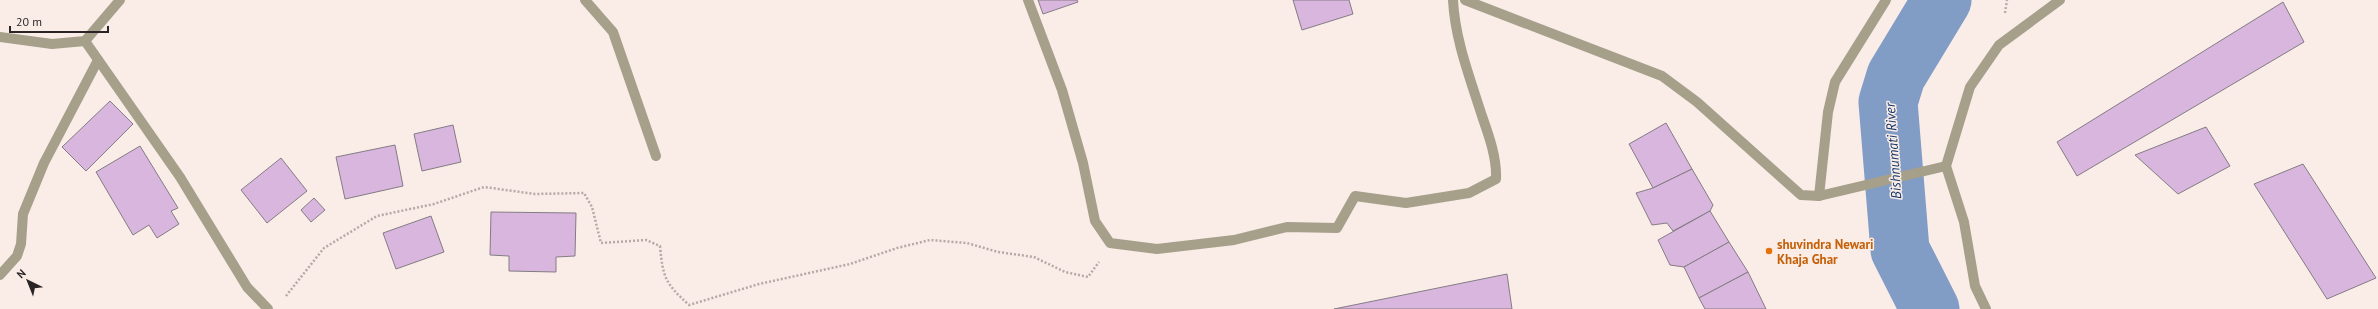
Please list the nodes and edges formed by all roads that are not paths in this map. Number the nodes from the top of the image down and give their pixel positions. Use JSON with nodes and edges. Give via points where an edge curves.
{"nodes":[{"id":1,"x":120,"y":0,"type":"edge"},
{"id":2,"x":586,"y":0,"type":"edge"},
{"id":3,"x":1028,"y":0,"type":"edge"},
{"id":4,"x":1453,"y":0,"type":"edge"},
{"id":5,"x":1465,"y":0,"type":"edge"},
{"id":6,"x":1886,"y":0,"type":"edge"},
{"id":7,"x":2060,"y":0,"type":"edge"},
{"id":8,"x":0,"y":37,"type":"edge"},
{"id":9,"x":85,"y":40,"type":"junction"},
{"id":10,"x":98,"y":60,"type":"junction"},
{"id":11,"x":656,"y":156,"type":"dead end"},
{"id":12,"x":1946,"y":166,"type":"junction"},
{"id":13,"x":1819,"y":196,"type":"junction"},
{"id":14,"x":0,"y":275,"type":"edge"},
{"id":15,"x":268,"y":309,"type":"edge"},
{"id":16,"x":1986,"y":309,"type":"edge"}],
"edges":[{"from":1,"to":9,"type":"street"},
{"from":2,"to":11,"type":"street","via":[[613,32]]},
{"from":3,"to":4,"type":"street","via":[[1062,90],[1083,163],[1095,221],[1110,243],[1157,249],[1234,240],[1286,227],[1337,228],[1355,196],[1406,203],[1468,193],[1496,179],[1487,130],[1454,24]]},
{"from":5,"to":13,"type":"street","via":[[1662,76],[1697,102],[1801,194]]},
{"from":6,"to":13,"type":"street","via":[[1836,82],[1828,112]]},
{"from":7,"to":12,"type":"street","via":[[1999,45],[1970,87]]},
{"from":8,"to":9,"type":"street","via":[[52,44]]},
{"from":9,"to":10,"type":"street"},
{"from":10,"to":14,"type":"street","via":[[44,163],[23,214],[21,244],[17,256]]},
{"from":10,"to":15,"type":"street","via":[[180,177],[247,287]]},
{"from":12,"to":13,"type":"street"},
{"from":12,"to":16,"type":"street","via":[[1964,222],[1976,286]]}]}
